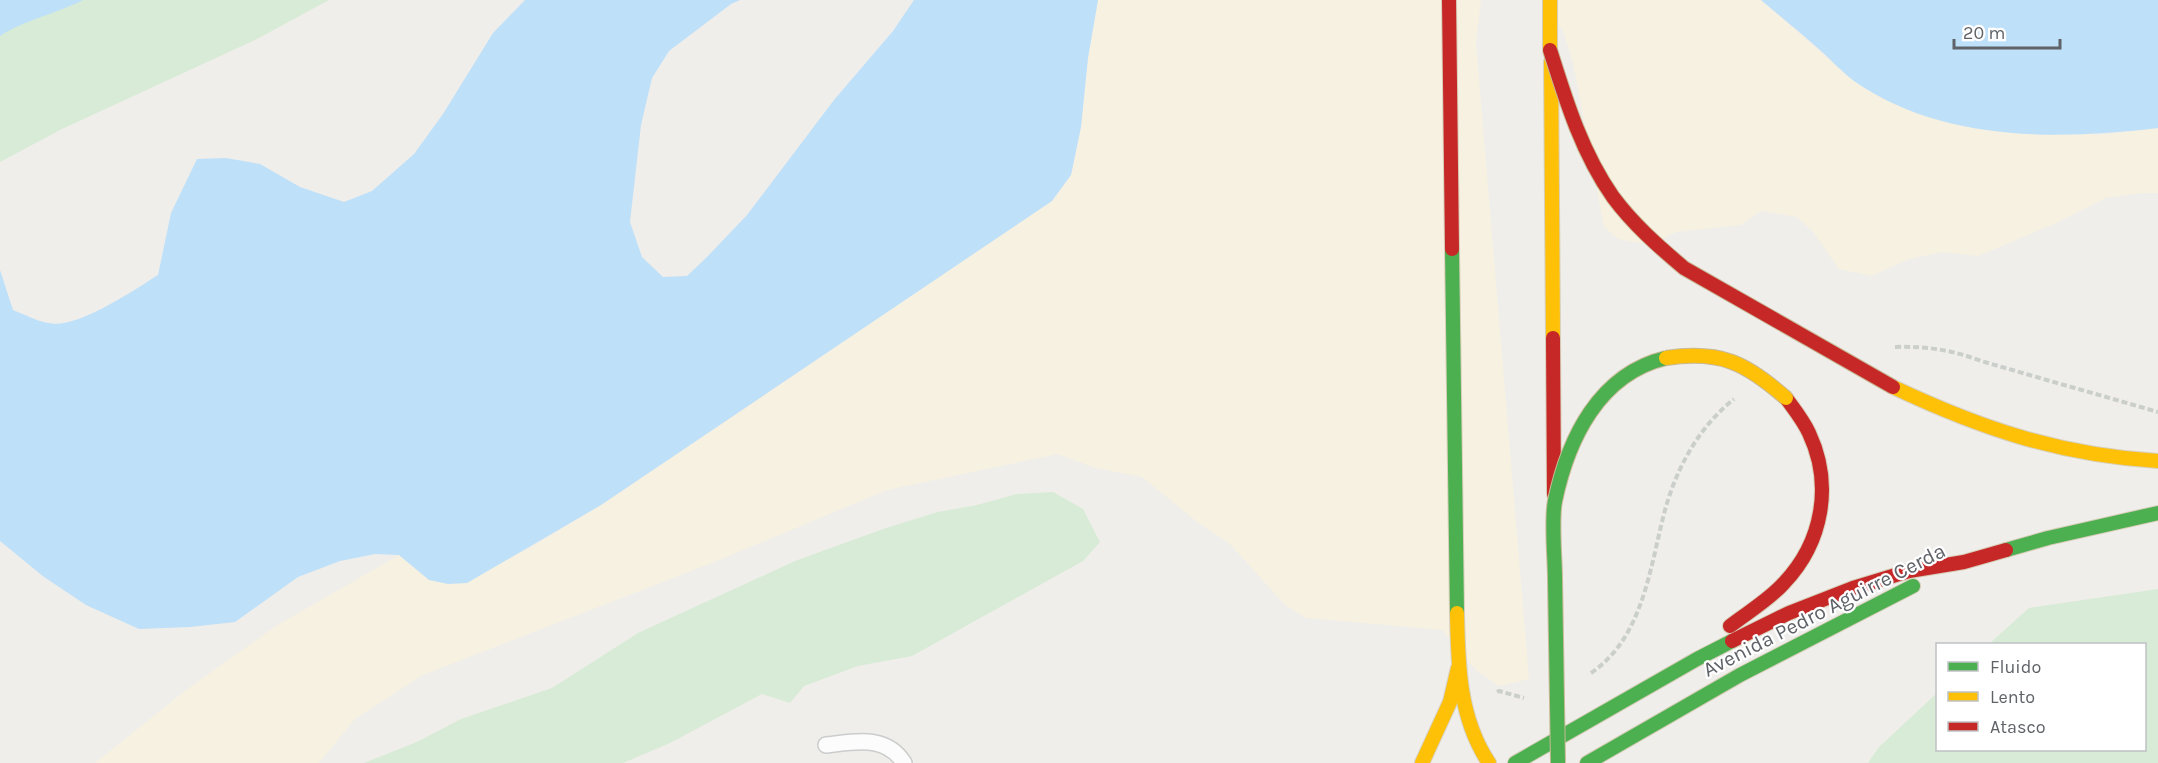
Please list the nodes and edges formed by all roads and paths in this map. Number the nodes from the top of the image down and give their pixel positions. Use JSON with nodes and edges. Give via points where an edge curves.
{"nodes":[{"id":1,"x":1449,"y":0,"type":"edge"},
{"id":2,"x":1550,"y":0,"type":"edge"},
{"id":3,"x":1550,"y":50,"type":"junction"},
{"id":4,"x":1884,"y":348,"type":"dead end"},
{"id":5,"x":1738,"y":396,"type":"dead end"},
{"id":6,"x":2158,"y":412,"type":"edge"},
{"id":7,"x":2158,"y":461,"type":"edge"},
{"id":8,"x":1554,"y":504,"type":"junction"},
{"id":9,"x":2158,"y":513,"type":"edge"},
{"id":10,"x":1964,"y":562,"type":"junction"},
{"id":11,"x":1697,"y":659,"type":"junction"},
{"id":12,"x":1458,"y":668,"type":"junction"},
{"id":13,"x":1587,"y":676,"type":"dead end"},
{"id":14,"x":1533,"y":698,"type":"dead end"},
{"id":15,"x":1464,"y":701,"type":"junction"},
{"id":16,"x":826,"y":745,"type":"dead end"},
{"id":17,"x":904,"y":763,"type":"edge"},
{"id":18,"x":1422,"y":763,"type":"edge"},
{"id":19,"x":1489,"y":763,"type":"edge"},
{"id":20,"x":1515,"y":763,"type":"edge"},
{"id":21,"x":1558,"y":763,"type":"edge"},
{"id":22,"x":1587,"y":763,"type":"edge"}],
"edges":[{"from":1,"to":12,"type":"main road"},
{"from":2,"to":3,"type":"main road"},
{"from":3,"to":7,"type":"main road","bridge":true,"via":[[1587,155],[1616,203],[1636,228],[1684,268],[1893,387],[1958,417],[2040,445]]},
{"from":3,"to":8,"type":"main road","bridge":true},
{"from":4,"to":6,"type":"path","via":[[1919,346],[1962,354]]},
{"from":5,"to":13,"type":"path","via":[[1705,428],[1689,451],[1666,509],[1645,594],[1622,641]]},
{"from":8,"to":11,"type":"main road","bridge":true,"via":[[1574,444],[1590,414],[1601,397],[1635,370],[1676,356],[1722,358],[1763,378],[1786,398],[1809,432],[1822,472],[1823,497],[1811,546],[1784,584],[1727,628]]},
{"from":8,"to":21,"type":"main road","bridge":true},
{"from":9,"to":10,"type":"main road"},
{"from":10,"to":11,"type":"main road","name":"Avenida Pedro Aguirre Cerda","via":[[1909,571],[1853,588],[1789,613]]},
{"from":10,"to":22,"type":"main road","name":"Avenida Pedro Aguirre Cerda","via":[[1740,675]]},
{"from":11,"to":20,"type":"main road","name":"Avenida Pedro Aguirre Cerda"},
{"from":12,"to":15,"type":"main road"},
{"from":12,"to":18,"type":"main road","via":[[1450,702]]},
{"from":14,"to":15,"type":"path","via":[[1498,691],[1487,699]]},
{"from":15,"to":19,"type":"main road","via":[[1472,735]]},
{"from":16,"to":17,"type":"lane","via":[[877,742],[891,748]]}]}
